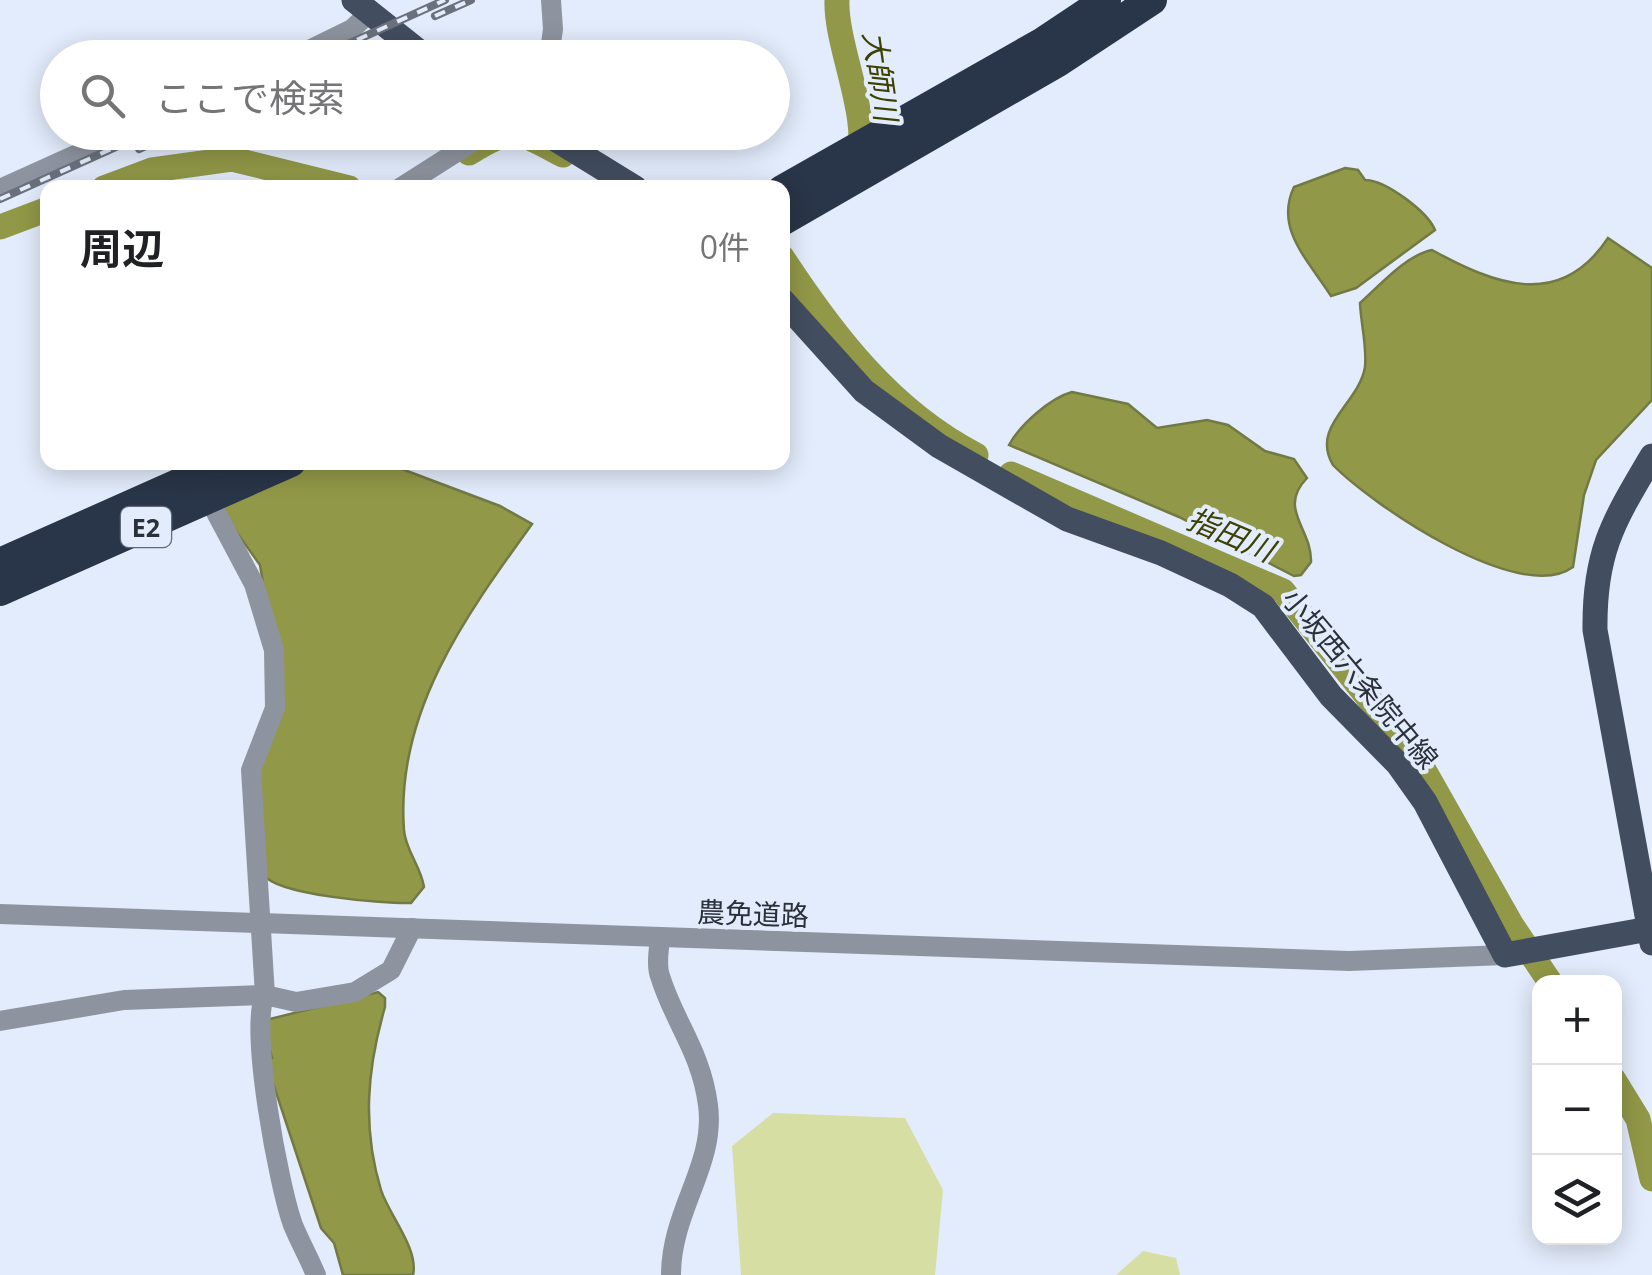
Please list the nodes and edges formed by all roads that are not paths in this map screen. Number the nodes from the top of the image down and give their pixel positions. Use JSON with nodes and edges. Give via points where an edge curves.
{"nodes":[{"id":1,"x":551,"y":0,"type":"edge"},
{"id":2,"x":1106,"y":0,"type":"edge"},
{"id":3,"x":1152,"y":0,"type":"edge"},
{"id":4,"x":361,"y":6,"type":"edge"},
{"id":5,"x":329,"y":40,"type":"edge"},
{"id":6,"x":404,"y":40,"type":"edge"},
{"id":7,"x":552,"y":40,"type":"edge"},
{"id":8,"x":1050,"y":52,"type":"junction"},
{"id":9,"x":86,"y":150,"type":"edge"},
{"id":10,"x":460,"y":150,"type":"edge"},
{"id":11,"x":574,"y":150,"type":"edge"},
{"id":12,"x":413,"y":180,"type":"edge"},
{"id":13,"x":623,"y":180,"type":"edge"},
{"id":14,"x":790,"y":186,"type":"edge"},
{"id":15,"x":0,"y":189,"type":"edge"},
{"id":16,"x":790,"y":216,"type":"edge"},
{"id":17,"x":790,"y":309,"type":"edge"},
{"id":18,"x":1652,"y":456,"type":"edge"},
{"id":19,"x":196,"y":470,"type":"edge"},
{"id":20,"x":210,"y":470,"type":"edge"},
{"id":21,"x":273,"y":470,"type":"edge"},
{"id":22,"x":0,"y":563,"type":"edge"},
{"id":23,"x":0,"y":591,"type":"edge"},
{"id":24,"x":0,"y":914,"type":"edge"},
{"id":25,"x":258,"y":923,"type":"junction"},
{"id":26,"x":412,"y":928,"type":"junction"},
{"id":27,"x":1650,"y":936,"type":"edge"},
{"id":28,"x":660,"y":938,"type":"junction"},
{"id":29,"x":1522,"y":953,"type":"junction"},
{"id":30,"x":265,"y":994,"type":"junction"},
{"id":31,"x":0,"y":1020,"type":"edge"},
{"id":32,"x":316,"y":1275,"type":"edge"},
{"id":33,"x":671,"y":1275,"type":"edge"}],
"edges":[{"from":1,"to":7,"type":"street"},
{"from":2,"to":8,"type":"highway"},
{"from":3,"to":8,"type":"highway"},
{"from":4,"to":5,"type":"street","via":[[352,29]]},
{"from":4,"to":6,"type":"main road"},
{"from":8,"to":14,"type":"highway"},
{"from":8,"to":16,"type":"highway"},
{"from":9,"to":15,"type":"street"},
{"from":10,"to":12,"type":"street"},
{"from":11,"to":13,"type":"main road"},
{"from":17,"to":29,"type":"main road","name":"小坂西六条院中線","via":[[864,391],[939,446],[1067,519],[1162,553],[1263,606],[1330,696],[1398,764]]},
{"from":18,"to":27,"type":"main road","via":[[1623,505],[1595,581],[1595,630]]},
{"from":19,"to":25,"type":"street","via":[[254,584],[274,650],[275,708],[251,770]]},
{"from":20,"to":22,"type":"highway","number":"E2"},
{"from":21,"to":23,"type":"highway","number":"E2"},
{"from":24,"to":25,"type":"street","name":"農免道路"},
{"from":25,"to":26,"type":"street","name":"農免道路"},
{"from":25,"to":30,"type":"street"},
{"from":26,"to":28,"type":"street","name":"農免道路"},
{"from":26,"to":30,"type":"street","via":[[391,970],[355,992],[296,1002]]},
{"from":27,"to":29,"type":"main road"},
{"from":28,"to":29,"type":"street","name":"農免道路","via":[[1349,961]]},
{"from":28,"to":33,"type":"street","via":[[658,972],[693,1046],[709,1130],[671,1249]]},
{"from":30,"to":31,"type":"street","via":[[124,1000]]},
{"from":30,"to":32,"type":"street","via":[[260,1063],[285,1194]]}]}
